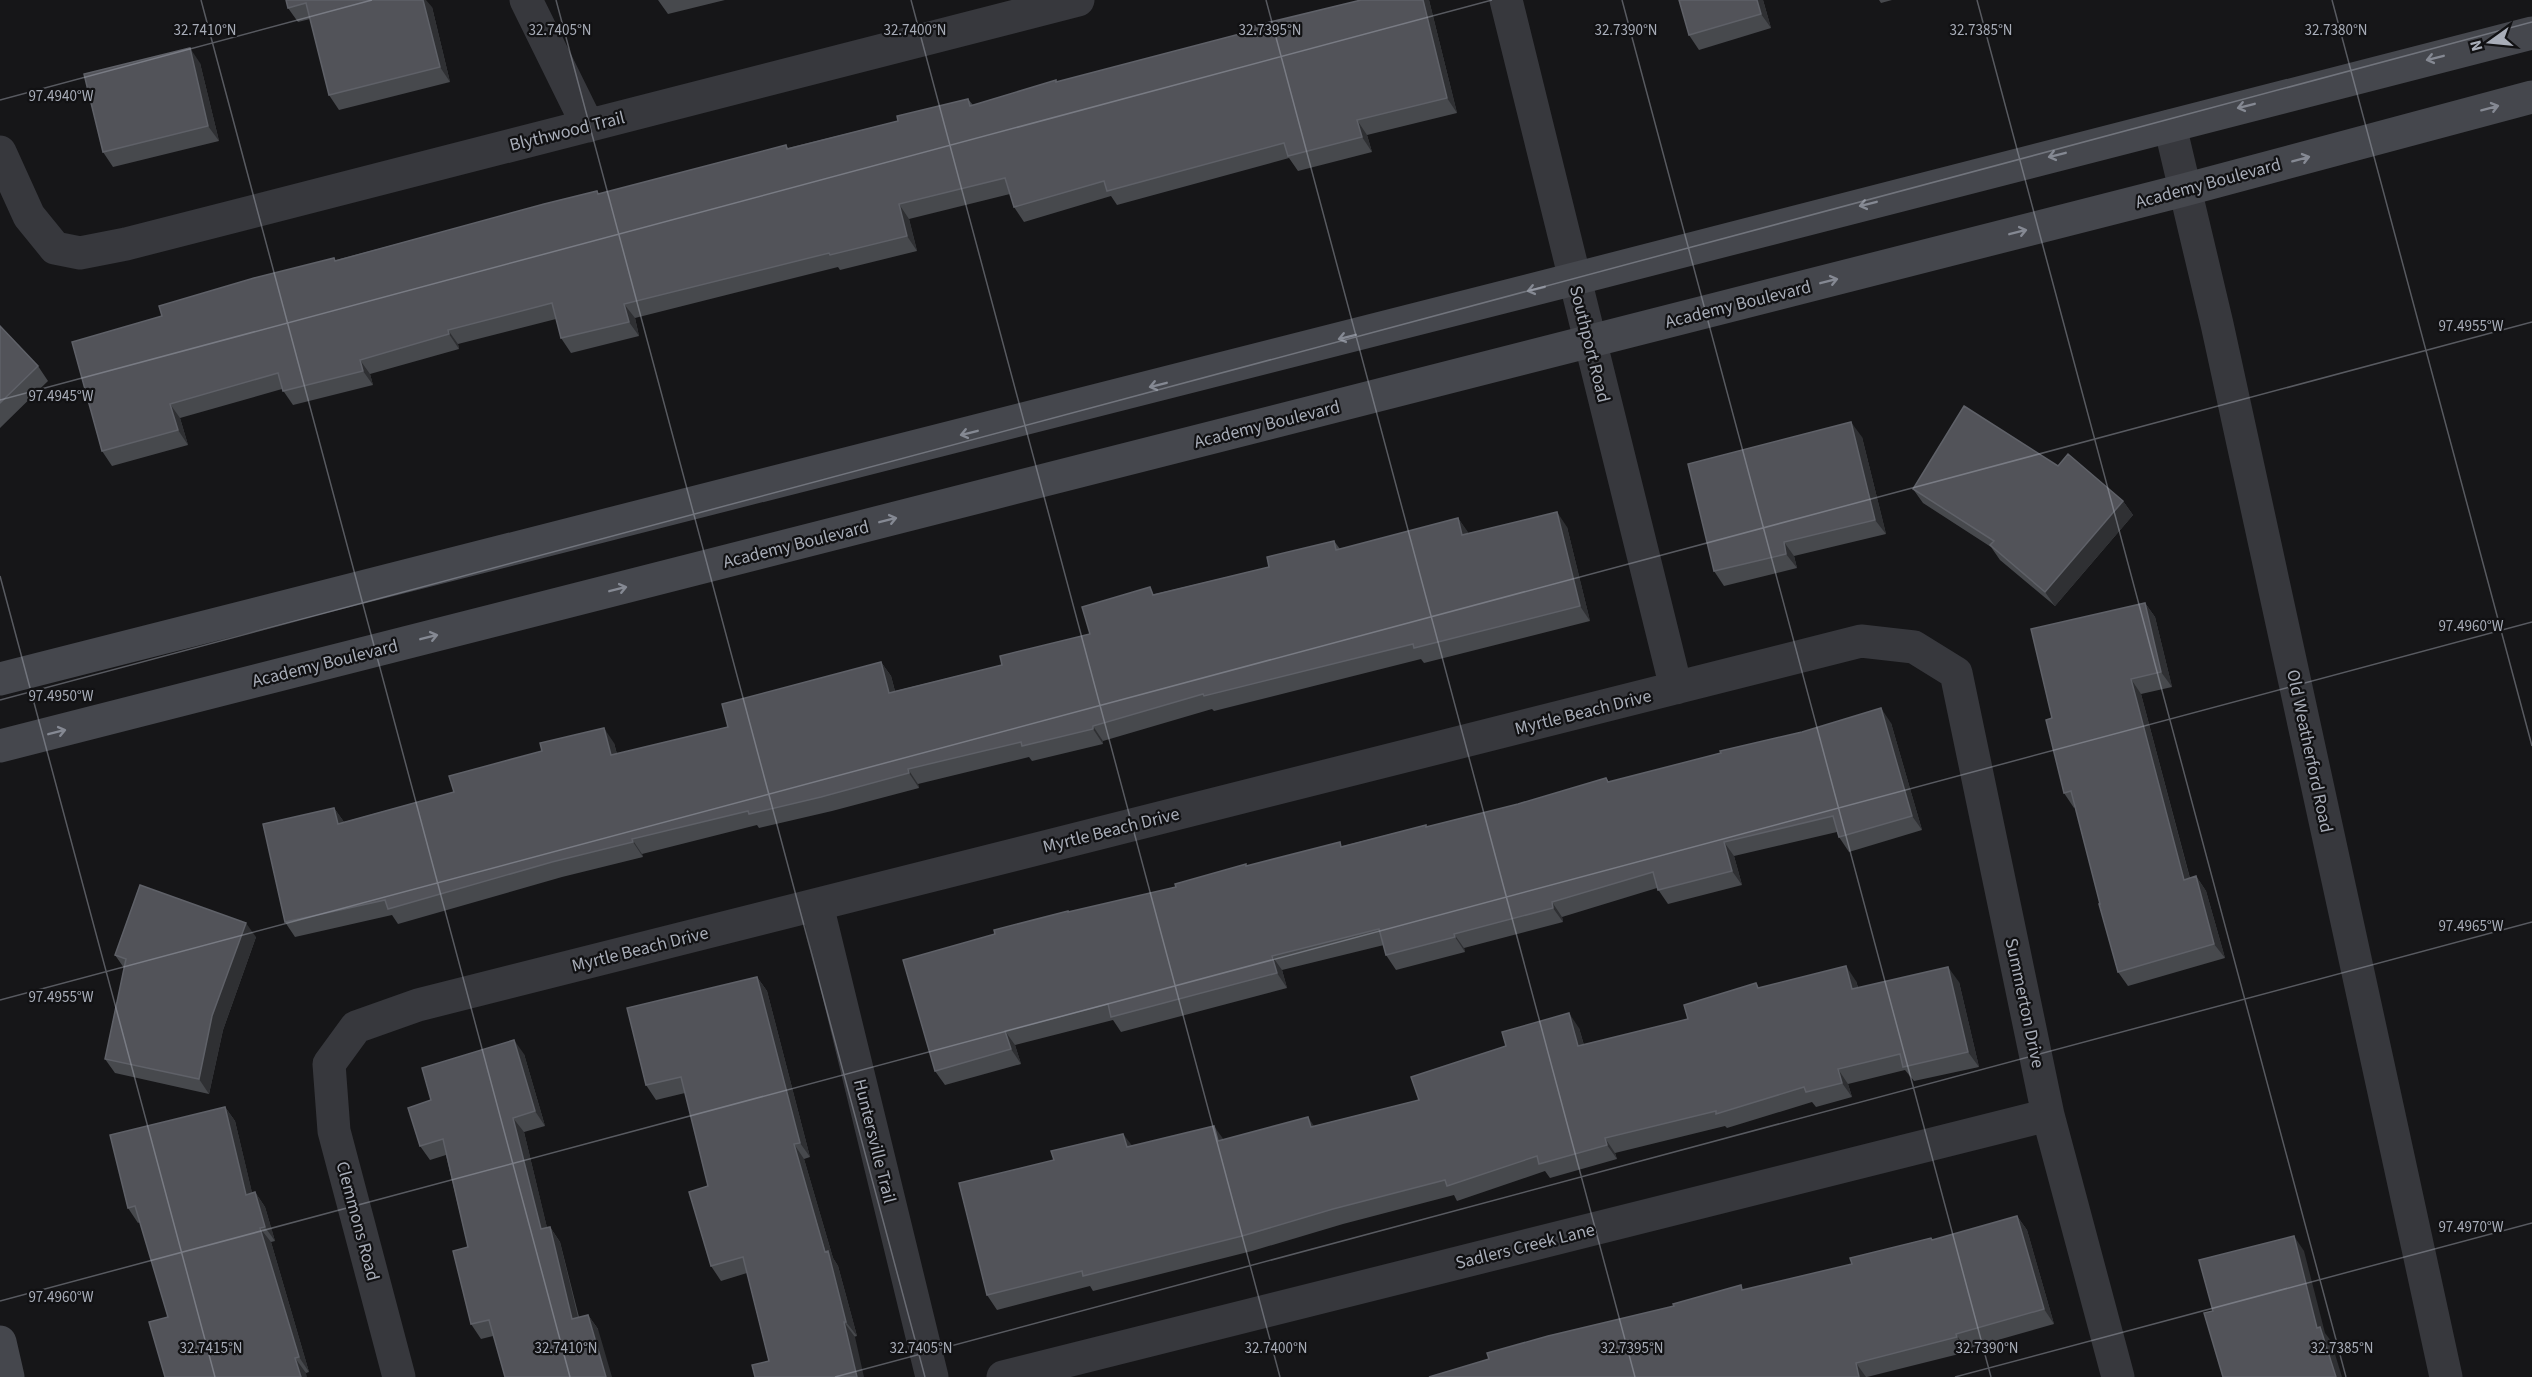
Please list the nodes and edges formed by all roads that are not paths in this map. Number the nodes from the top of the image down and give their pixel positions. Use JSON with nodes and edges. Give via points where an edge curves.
{"nodes":[{"id":1,"x":526,"y":0,"type":"edge"},
{"id":2,"x":1078,"y":0,"type":"edge"},
{"id":3,"x":1506,"y":0,"type":"edge"},
{"id":4,"x":2532,"y":33,"type":"edge"},
{"id":5,"x":2532,"y":97,"type":"edge"},
{"id":6,"x":588,"y":126,"type":"junction"},
{"id":7,"x":2170,"y":126,"type":"junction"},
{"id":8,"x":0,"y":152,"type":"edge"},
{"id":9,"x":2184,"y":190,"type":"junction"},
{"id":10,"x":1574,"y":279,"type":"junction"},
{"id":11,"x":1590,"y":342,"type":"junction"},
{"id":12,"x":1914,"y":647,"type":"joint"},
{"id":13,"x":0,"y":679,"type":"edge"},
{"id":14,"x":1676,"y":688,"type":"junction"},
{"id":15,"x":0,"y":746,"type":"edge"},
{"id":16,"x":817,"y":904,"type":"junction"},
{"id":17,"x":329,"y":1064,"type":"joint"},
{"id":18,"x":2048,"y":1114,"type":"junction"},
{"id":19,"x":0,"y":1342,"type":"edge"},
{"id":20,"x":8,"y":1377,"type":"edge"},
{"id":21,"x":399,"y":1377,"type":"edge"},
{"id":22,"x":932,"y":1377,"type":"edge"},
{"id":23,"x":1003,"y":1377,"type":"edge"},
{"id":24,"x":2118,"y":1377,"type":"edge"},
{"id":25,"x":2446,"y":1377,"type":"edge"}],
"edges":[{"from":1,"to":6,"type":"street"},
{"from":2,"to":6,"type":"street","name":"Blythwood Trail"},
{"from":3,"to":10,"type":"street","name":"Southport Road"},
{"from":4,"to":7,"type":"main road","one_way":true},
{"from":9,"to":5,"type":"main road","name":"Academy Boulevard","one_way":true},
{"from":6,"to":8,"type":"street","name":"Blythwood Trail","via":[[80,253],[55,248],[29,216]]},
{"from":7,"to":9,"type":"street","name":"Old Weatherford Road"},
{"from":7,"to":10,"type":"main road","one_way":true},
{"from":11,"to":9,"type":"main road","name":"Academy Boulevard","one_way":true},
{"from":9,"to":25,"type":"street","name":"Old Weatherford Road","via":[[2217,324]]},
{"from":10,"to":11,"type":"street","name":"Southport Road"},
{"from":10,"to":13,"type":"main road","one_way":true},
{"from":11,"to":14,"type":"street","name":"Southport Road"},
{"from":15,"to":11,"type":"main road","name":"Academy Boulevard","one_way":true},
{"from":12,"to":14,"type":"street","name":"Myrtle Beach Drive","via":[[1861,641]]},
{"from":12,"to":18,"type":"street","name":"Summerton Drive","via":[[1956,673]]},
{"from":14,"to":16,"type":"street","name":"Myrtle Beach Drive"},
{"from":16,"to":17,"type":"street","name":"Myrtle Beach Drive","via":[[418,1005],[356,1027]]},
{"from":16,"to":22,"type":"street","name":"Huntersville Trail"},
{"from":17,"to":21,"type":"street","name":"Clemmons Road","via":[[334,1131]]},
{"from":18,"to":23,"type":"street","name":"Sadlers Creek Lane"},
{"from":18,"to":24,"type":"street","name":"Summerton Drive"},
{"from":19,"to":20,"type":"main road"}]}
